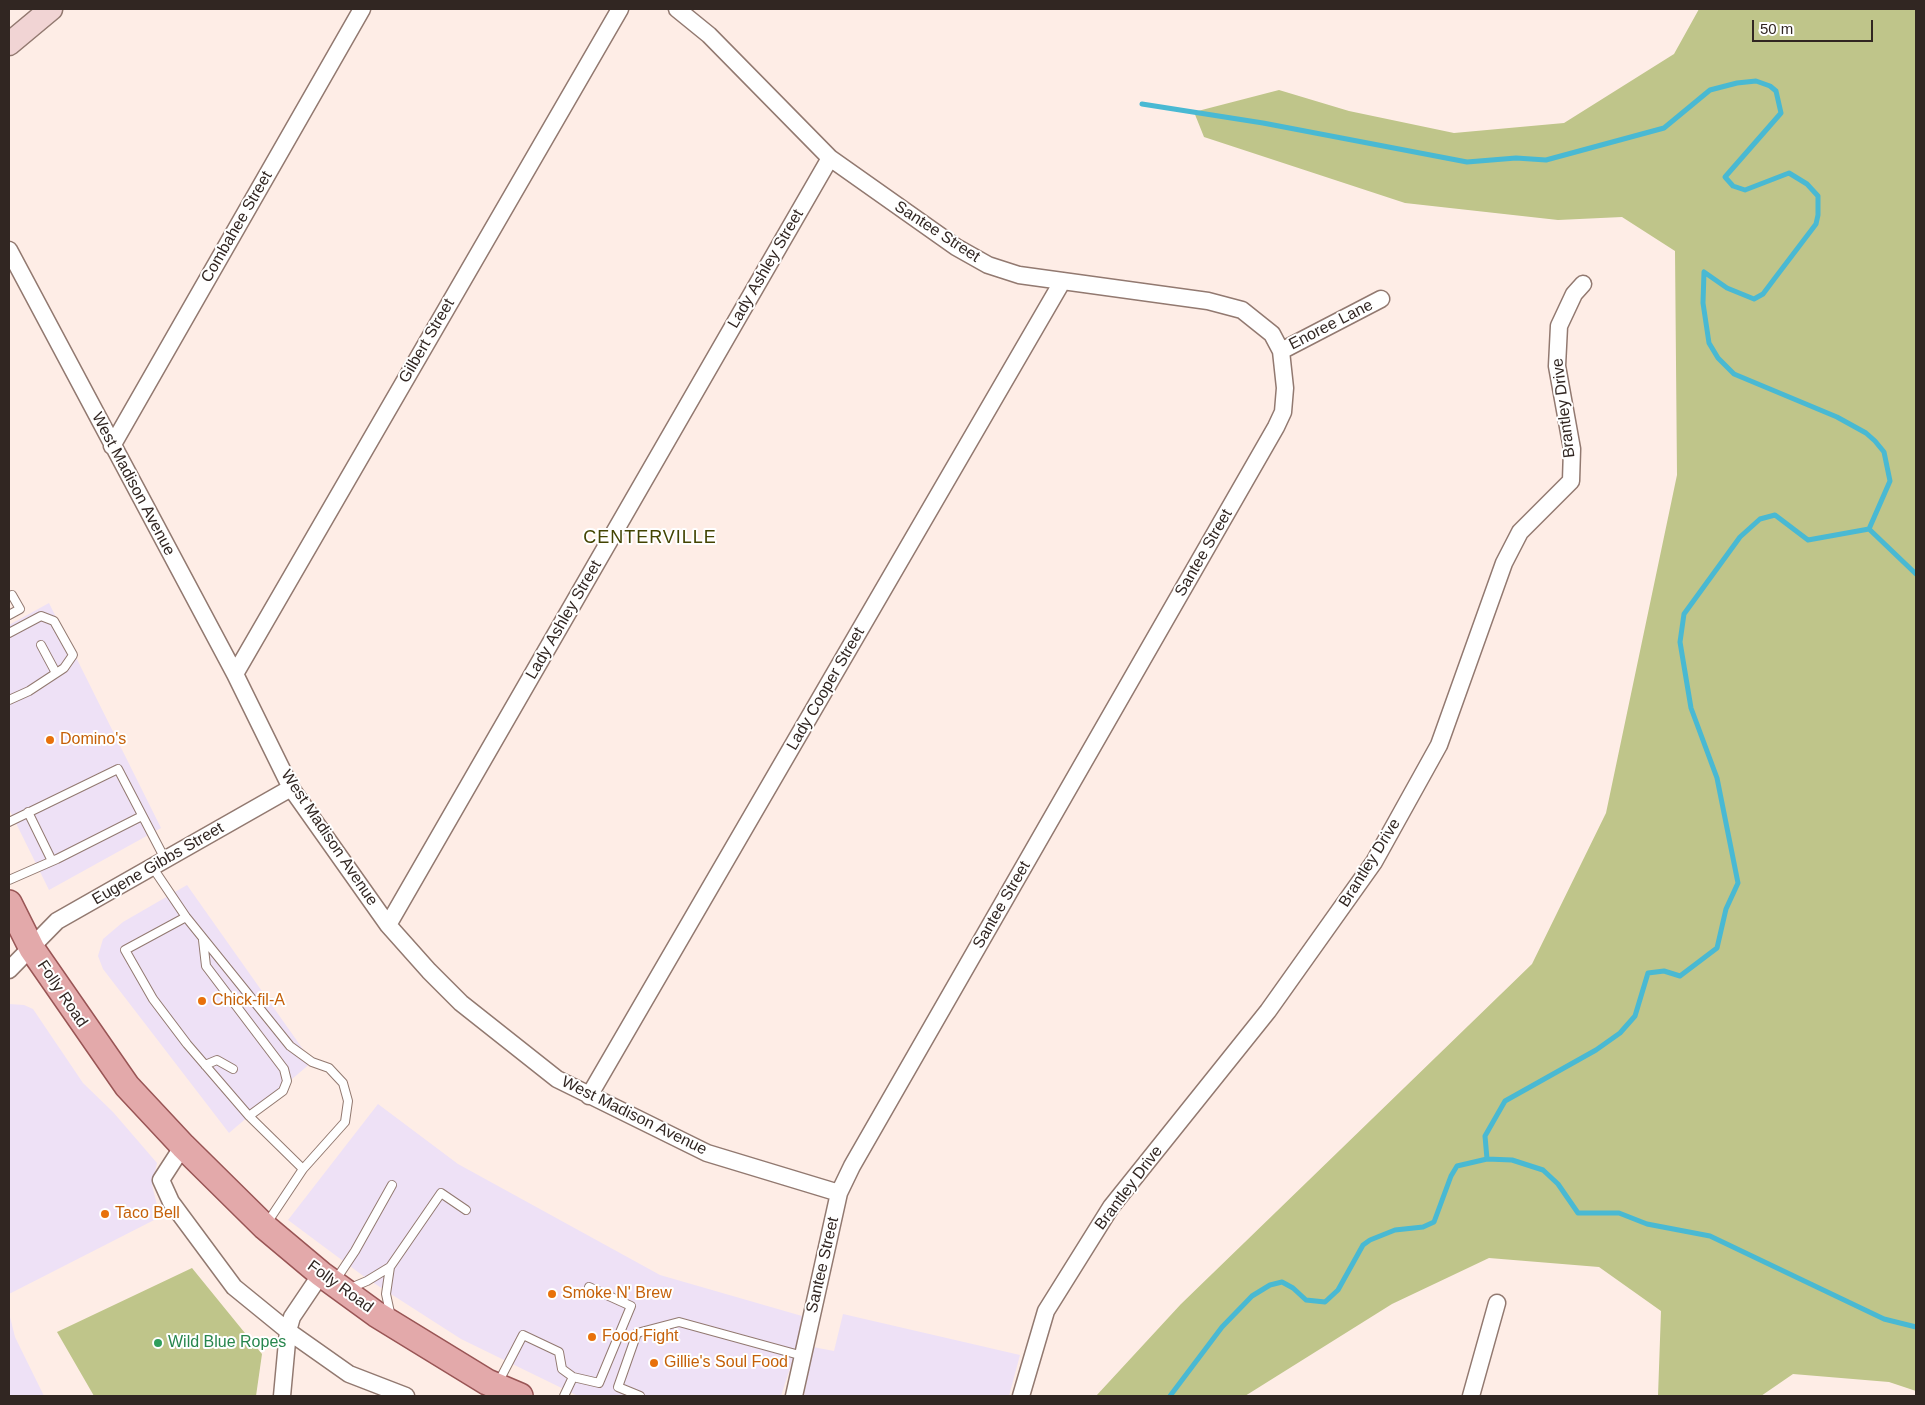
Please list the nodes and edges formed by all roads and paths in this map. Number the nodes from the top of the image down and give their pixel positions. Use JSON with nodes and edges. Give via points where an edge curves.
{"nodes":[{"id":1,"x":52,"y":9,"type":"edge"},
{"id":2,"x":362,"y":9,"type":"edge"},
{"id":3,"x":620,"y":9,"type":"edge"},
{"id":4,"x":677,"y":9,"type":"edge"},
{"id":5,"x":9,"y":44,"type":"edge"},
{"id":6,"x":830,"y":158,"type":"junction"},
{"id":7,"x":9,"y":250,"type":"edge"},
{"id":8,"x":1062,"y":282,"type":"junction"},
{"id":9,"x":1583,"y":284,"type":"dead end"},
{"id":10,"x":1381,"y":299,"type":"dead end"},
{"id":11,"x":1280,"y":351,"type":"junction"},
{"id":12,"x":112,"y":446,"type":"junction"},
{"id":13,"x":12,"y":595,"type":"dead end"},
{"id":14,"x":9,"y":615,"type":"edge"},
{"id":15,"x":9,"y":633,"type":"edge"},
{"id":16,"x":41,"y":645,"type":"dead end"},
{"id":17,"x":56,"y":673,"type":"junction"},
{"id":18,"x":235,"y":674,"type":"junction"},
{"id":19,"x":9,"y":700,"type":"edge"},
{"id":20,"x":291,"y":788,"type":"junction"},
{"id":21,"x":28,"y":812,"type":"junction"},
{"id":22,"x":142,"y":816,"type":"junction"},
{"id":23,"x":9,"y":822,"type":"edge"},
{"id":24,"x":52,"y":861,"type":"junction"},
{"id":25,"x":159,"y":864,"type":"junction"},
{"id":26,"x":9,"y":880,"type":"edge"},
{"id":27,"x":9,"y":903,"type":"edge"},
{"id":28,"x":186,"y":917,"type":"junction"},
{"id":29,"x":388,"y":925,"type":"junction"},
{"id":30,"x":203,"y":939,"type":"junction"},
{"id":31,"x":32,"y":948,"type":"junction"},
{"id":32,"x":9,"y":970,"type":"edge"},
{"id":33,"x":206,"y":1065,"type":"junction"},
{"id":34,"x":233,"y":1069,"type":"dead end"},
{"id":35,"x":589,"y":1096,"type":"junction"},
{"id":36,"x":249,"y":1116,"type":"junction"},
{"id":37,"x":183,"y":1146,"type":"junction"},
{"id":38,"x":303,"y":1169,"type":"junction"},
{"id":39,"x":392,"y":1185,"type":"dead end"},
{"id":40,"x":839,"y":1193,"type":"junction"},
{"id":41,"x":466,"y":1210,"type":"dead end"},
{"id":42,"x":265,"y":1226,"type":"junction"},
{"id":43,"x":390,"y":1267,"type":"junction"},
{"id":44,"x":333,"y":1282,"type":"junction"},
{"id":45,"x":589,"y":1287,"type":"dead end"},
{"id":46,"x":1497,"y":1303,"type":"dead end"},
{"id":47,"x":392,"y":1324,"type":"junction"},
{"id":48,"x":288,"y":1331,"type":"junction"},
{"id":49,"x":803,"y":1356,"type":"junction"},
{"id":50,"x":573,"y":1378,"type":"junction"},
{"id":51,"x":497,"y":1386,"type":"junction"},
{"id":52,"x":282,"y":1396,"type":"edge"},
{"id":53,"x":406,"y":1396,"type":"edge"},
{"id":54,"x":520,"y":1396,"type":"edge"},
{"id":55,"x":564,"y":1396,"type":"edge"},
{"id":56,"x":640,"y":1396,"type":"edge"},
{"id":57,"x":794,"y":1396,"type":"edge"},
{"id":58,"x":1022,"y":1396,"type":"edge"},
{"id":59,"x":1471,"y":1396,"type":"edge"}],
"edges":[{"from":1,"to":5,"type":"street"},
{"from":2,"to":12,"type":"street","name":"Combahee Street"},
{"from":3,"to":18,"type":"street","name":"Gilbert Street"},
{"from":4,"to":6,"type":"street","name":"Santee Street","via":[[709,35]]},
{"from":6,"to":8,"type":"street","name":"Santee Street","via":[[936,235],[988,265],[1018,275]]},
{"from":6,"to":29,"type":"street","name":"Lady Ashley Street"},
{"from":7,"to":12,"type":"street","name":"West Madison Avenue"},
{"from":8,"to":11,"type":"street","name":"Santee Street","via":[[1208,301],[1242,310],[1272,334]]},
{"from":8,"to":35,"type":"street","name":"Lady Cooper Street"},
{"from":9,"to":58,"type":"street","name":"Brantley Drive","via":[[1574,294],[1559,326],[1557,366],[1572,449],[1571,481],[1520,532],[1504,563],[1438,745],[1363,878],[1268,1011],[1111,1206],[1046,1311]]},
{"from":10,"to":11,"type":"street","name":"Enoree Lane"},
{"from":11,"to":40,"type":"street","name":"Santee Street","via":[[1285,388],[1283,412],[1276,427]]},
{"from":12,"to":18,"type":"street","name":"West Madison Avenue"},
{"from":13,"to":14,"type":"lane","via":[[20,609]]},
{"from":15,"to":17,"type":"lane","via":[[41,616],[54,621],[73,655]]},
{"from":16,"to":17,"type":"lane"},
{"from":17,"to":19,"type":"lane"},
{"from":18,"to":20,"type":"street","name":"West Madison Avenue"},
{"from":20,"to":25,"type":"street","name":"Eugene Gibbs Street"},
{"from":20,"to":29,"type":"street","name":"West Madison Avenue"},
{"from":21,"to":22,"type":"lane","via":[[118,769]]},
{"from":21,"to":23,"type":"lane"},
{"from":21,"to":24,"type":"lane"},
{"from":22,"to":24,"type":"lane"},
{"from":22,"to":25,"type":"lane"},
{"from":24,"to":26,"type":"lane"},
{"from":25,"to":28,"type":"lane"},
{"from":25,"to":31,"type":"street","name":"Eugene Gibbs Street","via":[[57,921]]},
{"from":27,"to":31,"type":"main road","name":"Folly Road"},
{"from":28,"to":30,"type":"lane"},
{"from":28,"to":33,"type":"lane","via":[[125,950],[152,999]]},
{"from":29,"to":35,"type":"street","name":"West Madison Avenue","via":[[429,971],[483,1022],[557,1079]]},
{"from":30,"to":36,"type":"lane","via":[[206,966],[284,1070],[287,1080],[283,1091]]},
{"from":30,"to":38,"type":"lane","via":[[290,1046],[312,1062],[329,1068],[343,1083],[348,1101],[345,1122]]},
{"from":31,"to":32,"type":"street","name":"Eugene Gibbs Street"},
{"from":31,"to":37,"type":"main road","name":"Folly Road","via":[[127,1086]]},
{"from":33,"to":34,"type":"lane","via":[[217,1060]]},
{"from":33,"to":36,"type":"lane"},
{"from":35,"to":40,"type":"street","name":"West Madison Avenue","via":[[706,1154]]},
{"from":36,"to":38,"type":"lane"},
{"from":37,"to":42,"type":"main road","name":"Folly Road"},
{"from":37,"to":48,"type":"street","via":[[161,1180],[171,1202],[234,1287]]},
{"from":38,"to":42,"type":"lane"},
{"from":39,"to":44,"type":"lane","via":[[356,1251]]},
{"from":40,"to":49,"type":"street","name":"Santee Street"},
{"from":41,"to":43,"type":"lane","via":[[441,1193]]},
{"from":42,"to":44,"type":"main road","name":"Folly Road"},
{"from":43,"to":44,"type":"lane","via":[[368,1281]]},
{"from":43,"to":47,"type":"lane","via":[[386,1294]]},
{"from":44,"to":47,"type":"main road","name":"Folly Road"},
{"from":44,"to":48,"type":"street","via":[[292,1316]]},
{"from":45,"to":50,"type":"lane","via":[[631,1306],[599,1383]]},
{"from":46,"to":59,"type":"street"},
{"from":47,"to":51,"type":"main road","name":"Folly Road"},
{"from":48,"to":52,"type":"street"},
{"from":48,"to":53,"type":"street","via":[[350,1374]]},
{"from":49,"to":56,"type":"lane","via":[[679,1322],[636,1332],[618,1387]]},
{"from":49,"to":57,"type":"street","name":"Santee Street"},
{"from":50,"to":51,"type":"lane","via":[[562,1369],[559,1352],[523,1335]]},
{"from":50,"to":55,"type":"lane"},
{"from":51,"to":54,"type":"main road","name":"Folly Road"}]}
